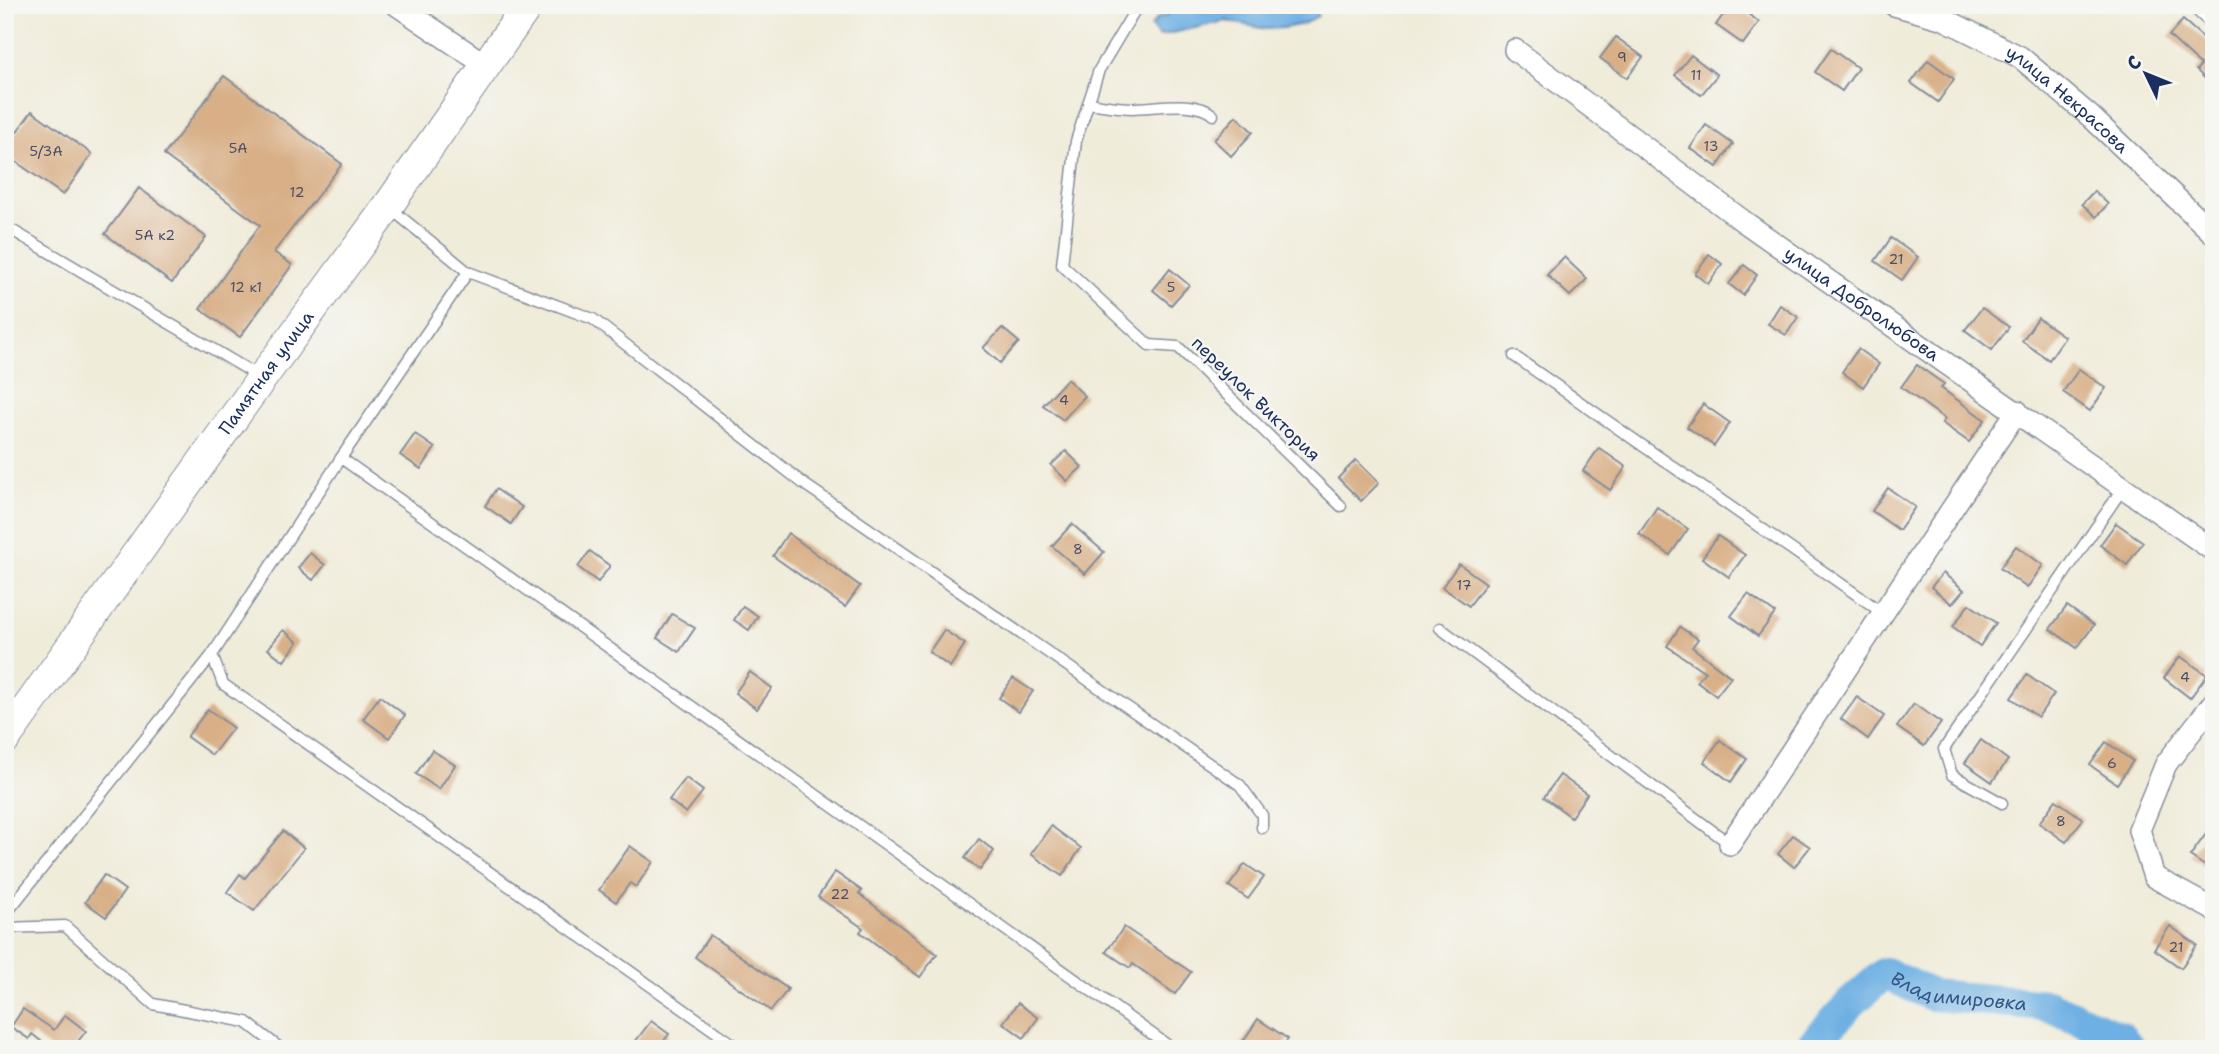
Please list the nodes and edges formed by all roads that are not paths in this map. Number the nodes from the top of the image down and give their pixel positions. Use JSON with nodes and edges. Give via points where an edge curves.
{"nodes":[{"id":1,"x":397,"y":5,"type":"edge"},
{"id":2,"x":528,"y":5,"type":"edge"},
{"id":3,"x":1138,"y":5,"type":"edge"},
{"id":4,"x":1894,"y":5,"type":"edge"},
{"id":5,"x":2199,"y":5,"type":"edge"},
{"id":6,"x":2214,"y":19,"type":"edge"},
{"id":7,"x":1515,"y":50,"type":"dead end"},
{"id":8,"x":487,"y":66,"type":"junction"},
{"id":9,"x":1088,"y":103,"type":"junction"},
{"id":10,"x":1213,"y":115,"type":"dead end"},
{"id":11,"x":388,"y":206,"type":"junction"},
{"id":12,"x":5,"y":226,"type":"edge"},
{"id":13,"x":2214,"y":234,"type":"edge"},
{"id":14,"x":468,"y":272,"type":"junction"},
{"id":15,"x":1514,"y":356,"type":"dead end"},
{"id":16,"x":262,"y":378,"type":"junction"},
{"id":17,"x":2017,"y":411,"type":"junction"},
{"id":18,"x":341,"y":458,"type":"junction"},
{"id":19,"x":2123,"y":488,"type":"junction"},
{"id":20,"x":1341,"y":506,"type":"dead end"},
{"id":21,"x":2214,"y":551,"type":"edge"},
{"id":22,"x":1883,"y":613,"type":"junction"},
{"id":23,"x":1440,"y":628,"type":"dead end"},
{"id":24,"x":212,"y":655,"type":"junction"},
{"id":25,"x":2214,"y":702,"type":"edge"},
{"id":26,"x":5,"y":739,"type":"edge"},
{"id":27,"x":2001,"y":803,"type":"dead end"},
{"id":28,"x":1262,"y":828,"type":"dead end"},
{"id":29,"x":1730,"y":844,"type":"joint"},
{"id":30,"x":2214,"y":910,"type":"edge"},
{"id":31,"x":5,"y":915,"type":"edge"},
{"id":32,"x":5,"y":928,"type":"edge"},
{"id":33,"x":281,"y":1049,"type":"edge"},
{"id":34,"x":740,"y":1049,"type":"edge"},
{"id":35,"x":1173,"y":1049,"type":"edge"}],
"edges":[{"from":1,"to":8,"type":"street"},
{"from":2,"to":8,"type":"street","name":"Памятная улица"},
{"from":3,"to":9,"type":"lane","name":"переулок Виктория","via":[[1099,70]]},
{"from":4,"to":13,"type":"street","name":"улица Некрасова","via":[[1944,19],[2020,57],[2091,117]]},
{"from":5,"to":6,"type":"street"},
{"from":7,"to":17,"type":"street","name":"улица Добролюбова","via":[[1744,221]]},
{"from":8,"to":11,"type":"street","name":"Памятная улица"},
{"from":9,"to":10,"type":"lane","via":[[1206,108]]},
{"from":9,"to":20,"type":"lane","name":"переулок Виктория","via":[[1076,141],[1062,265],[1149,345],[1178,347]]},
{"from":11,"to":14,"type":"lane"},
{"from":11,"to":16,"type":"street","name":"Памятная улица"},
{"from":12,"to":16,"type":"lane"},
{"from":14,"to":18,"type":"lane"},
{"from":14,"to":28,"type":"lane","via":[[593,319],[804,484],[1240,785],[1262,815]]},
{"from":15,"to":22,"type":"lane"},
{"from":16,"to":26,"type":"street","name":"Памятная улица"},
{"from":17,"to":19,"type":"street","name":"улица Добролюбова"},
{"from":17,"to":22,"type":"street"},
{"from":18,"to":24,"type":"lane"},
{"from":18,"to":35,"type":"lane"},
{"from":19,"to":21,"type":"street","name":"улица Добролюбова"},
{"from":19,"to":27,"type":"lane","via":[[1944,749],[1952,775]]},
{"from":22,"to":29,"type":"street"},
{"from":23,"to":29,"type":"lane"},
{"from":24,"to":31,"type":"lane"},
{"from":24,"to":34,"type":"lane","via":[[223,684]]},
{"from":25,"to":30,"type":"street","via":[[2166,764],[2139,830],[2154,877]]},
{"from":32,"to":33,"type":"lane","via":[[65,926],[153,1004],[246,1022]]}]}
